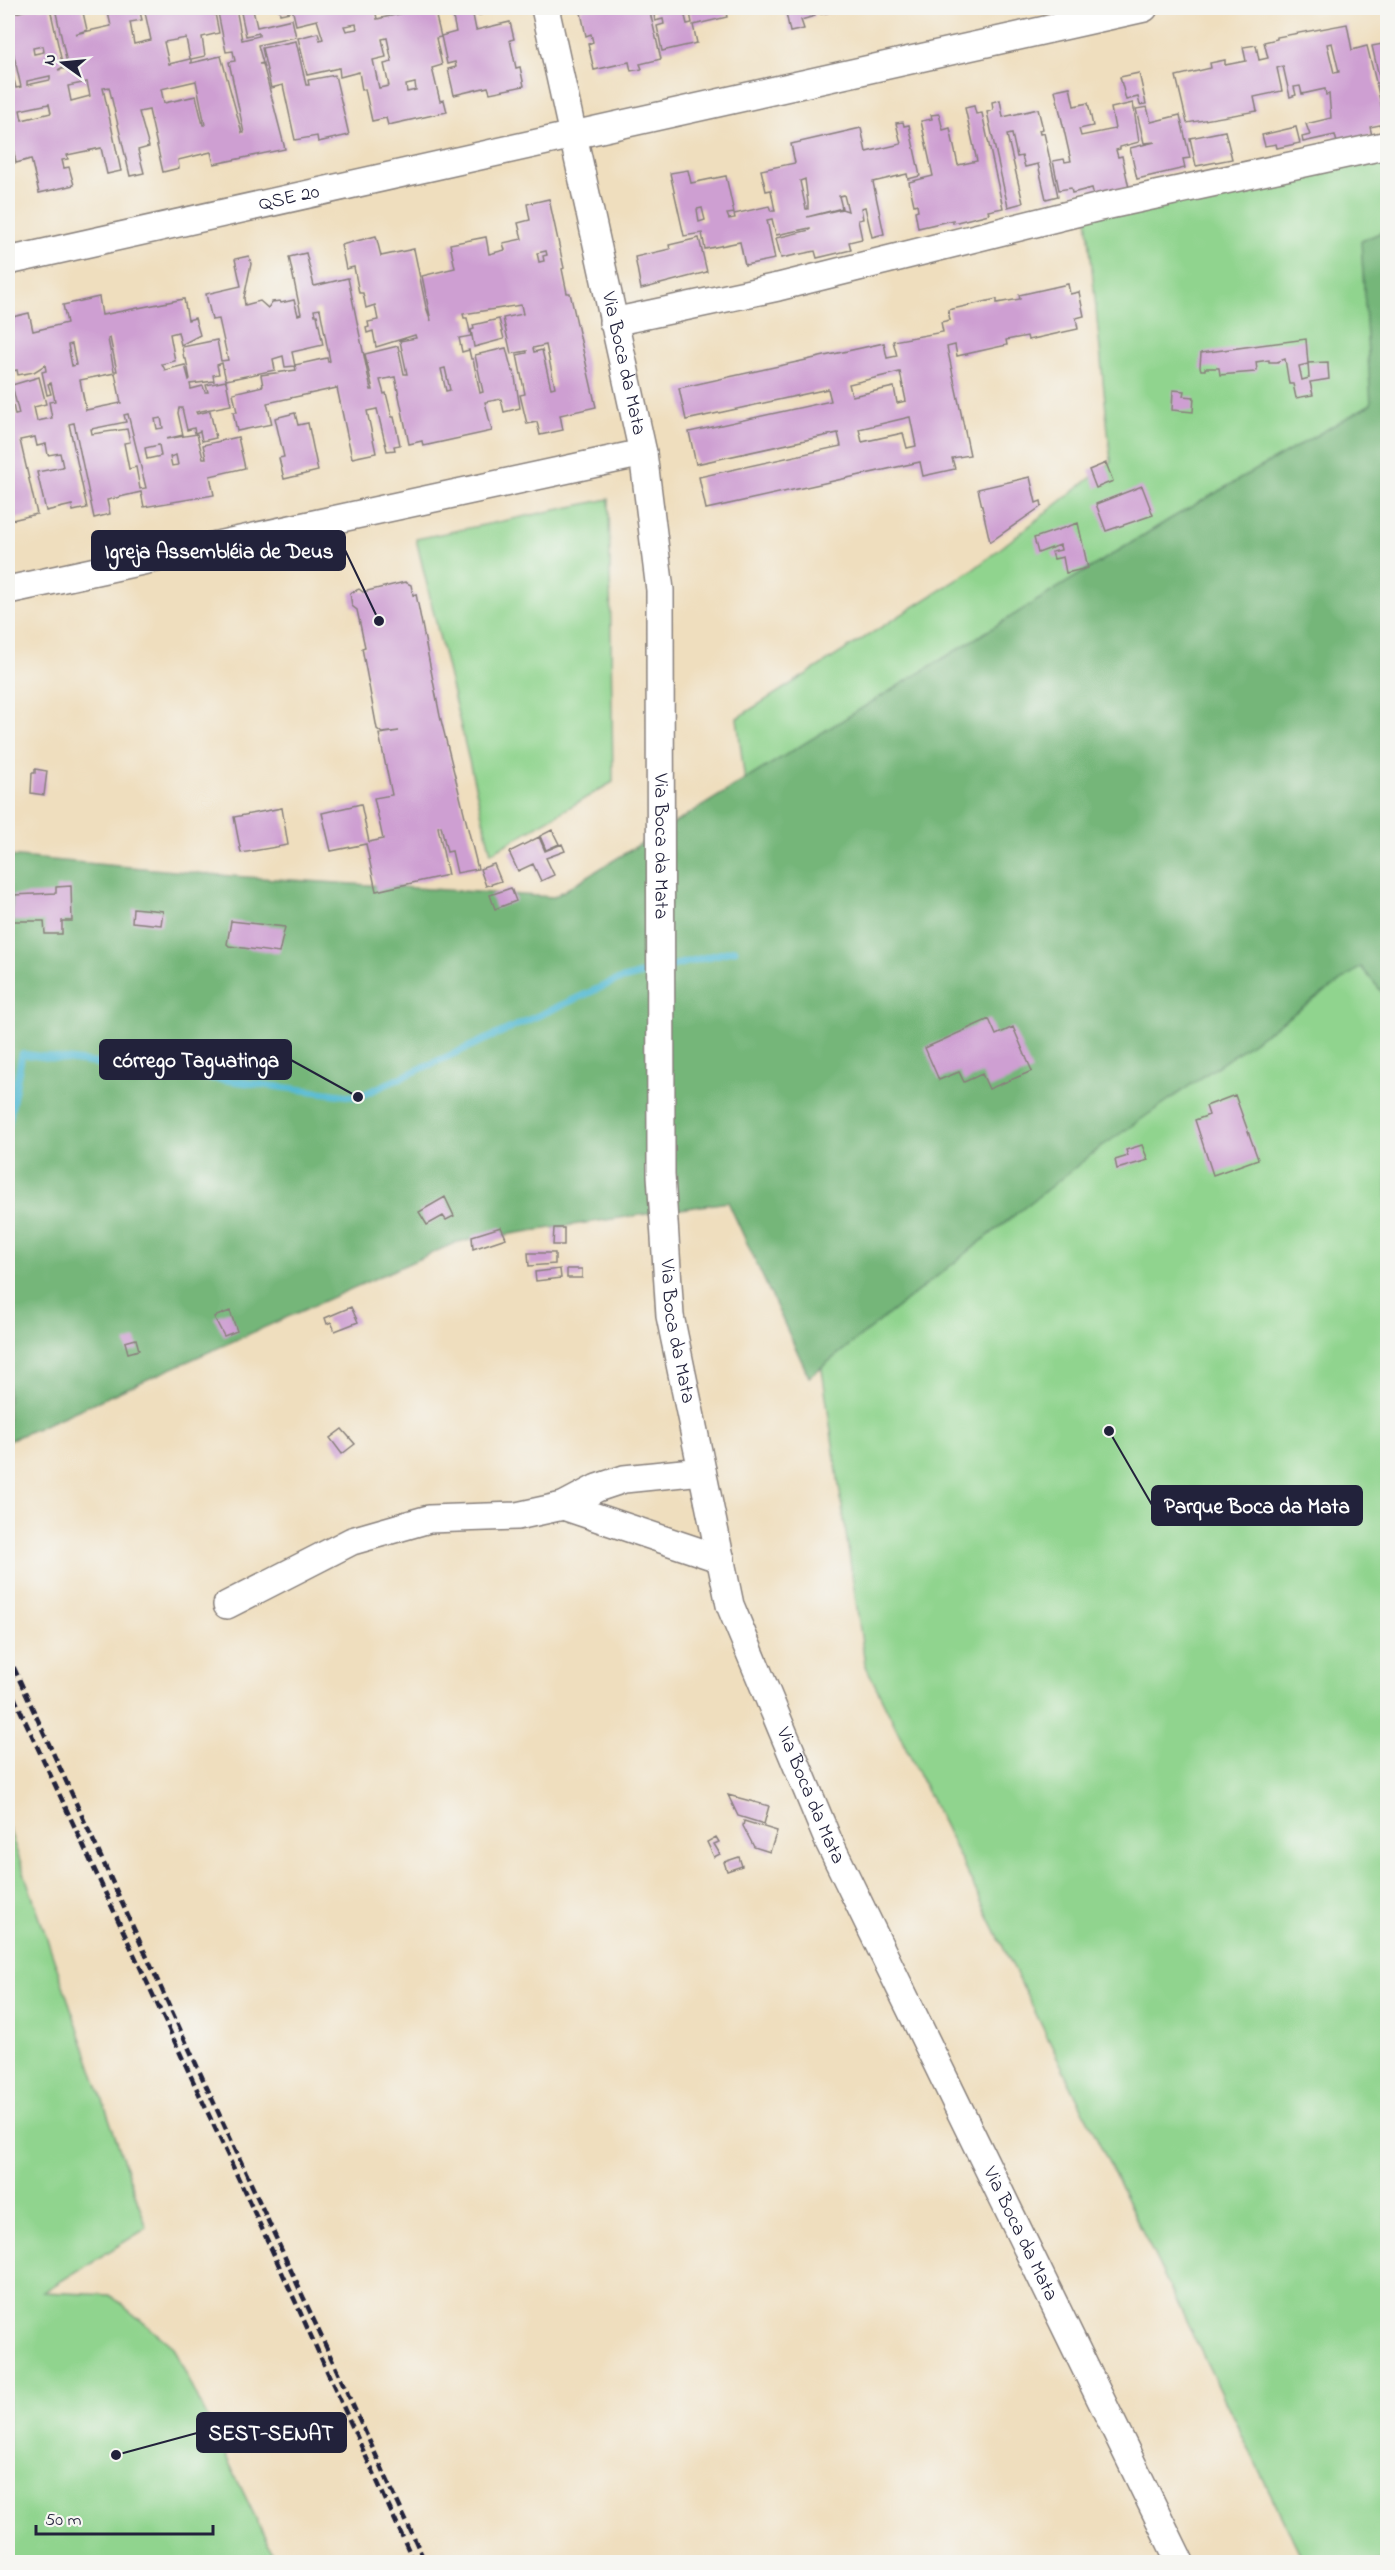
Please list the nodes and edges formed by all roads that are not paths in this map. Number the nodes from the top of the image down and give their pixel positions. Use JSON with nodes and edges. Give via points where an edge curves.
{"nodes":[{"id":1,"x":545,"y":8,"type":"edge"},
{"id":2,"x":1144,"y":8,"type":"edge"},
{"id":3,"x":572,"y":135,"type":"junction"},
{"id":4,"x":1388,"y":145,"type":"edge"},
{"id":5,"x":8,"y":261,"type":"edge"},
{"id":6,"x":613,"y":322,"type":"junction"},
{"id":7,"x":643,"y":453,"type":"junction"},
{"id":8,"x":8,"y":590,"type":"edge"},
{"id":9,"x":702,"y":1471,"type":"junction"},
{"id":10,"x":563,"y":1506,"type":"junction"},
{"id":11,"x":721,"y":1559,"type":"junction"},
{"id":12,"x":227,"y":1605,"type":"dead end"},
{"id":13,"x":1180,"y":2562,"type":"edge"}],
"edges":[{"from":1,"to":3,"type":"street","name":"Via Boca da Mata"},
{"from":2,"to":3,"type":"street","name":"QSE 20"},
{"from":3,"to":5,"type":"street","name":"QSE 20"},
{"from":3,"to":6,"type":"street","name":"Via Boca da Mata"},
{"from":4,"to":6,"type":"street","via":[[1100,207],[778,287]]},
{"from":6,"to":7,"type":"street","name":"Via Boca da Mata"},
{"from":7,"to":8,"type":"street"},
{"from":7,"to":9,"type":"street","name":"Via Boca da Mata","via":[[660,590],[661,1175],[670,1316]]},
{"from":9,"to":10,"type":"street","via":[[624,1479]]},
{"from":9,"to":11,"type":"street","name":"Via Boca da Mata"},
{"from":10,"to":11,"type":"street"},
{"from":10,"to":12,"type":"street","via":[[517,1516],[429,1519],[352,1541]]},
{"from":11,"to":13,"type":"street","name":"Via Boca da Mata","via":[[730,1605],[828,1839]]}]}
